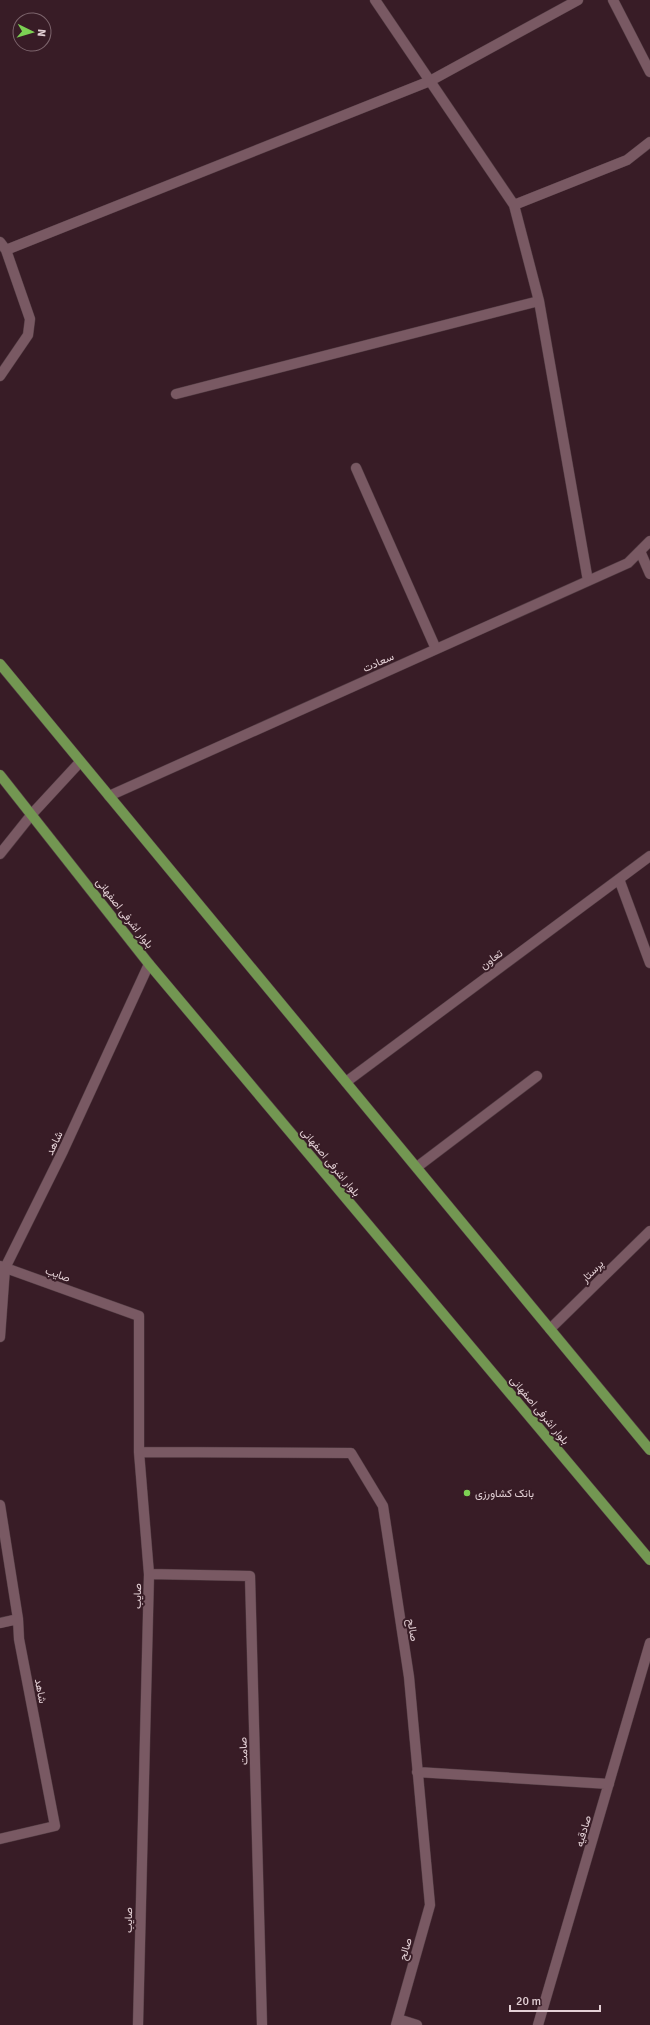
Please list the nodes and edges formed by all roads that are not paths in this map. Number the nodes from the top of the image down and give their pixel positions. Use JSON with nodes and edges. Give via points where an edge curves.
{"nodes":[{"id":1,"x":375,"y":0,"type":"edge"},
{"id":2,"x":578,"y":0,"type":"edge"},
{"id":3,"x":613,"y":0,"type":"edge"},
{"id":4,"x":650,"y":72,"type":"edge"},
{"id":5,"x":430,"y":81,"type":"junction"},
{"id":6,"x":650,"y":142,"type":"edge"},
{"id":7,"x":514,"y":205,"type":"junction"},
{"id":8,"x":0,"y":242,"type":"edge"},
{"id":9,"x":6,"y":250,"type":"junction"},
{"id":10,"x":539,"y":301,"type":"junction"},
{"id":11,"x":0,"y":376,"type":"edge"},
{"id":12,"x":176,"y":394,"type":"dead end"},
{"id":13,"x":356,"y":468,"type":"dead end"},
{"id":14,"x":650,"y":541,"type":"edge"},
{"id":15,"x":640,"y":551,"type":"junction"},
{"id":16,"x":650,"y":574,"type":"edge"},
{"id":17,"x":588,"y":581,"type":"junction"},
{"id":18,"x":436,"y":649,"type":"junction"},
{"id":19,"x":0,"y":664,"type":"edge"},
{"id":20,"x":80,"y":762,"type":"junction"},
{"id":21,"x":0,"y":775,"type":"edge"},
{"id":22,"x":109,"y":796,"type":"junction"},
{"id":23,"x":32,"y":814,"type":"junction"},
{"id":24,"x":0,"y":854,"type":"edge"},
{"id":25,"x":650,"y":856,"type":"edge"},
{"id":26,"x":619,"y":879,"type":"junction"},
{"id":27,"x":650,"y":963,"type":"edge"},
{"id":28,"x":149,"y":964,"type":"junction"},
{"id":29,"x":536,"y":1076,"type":"dead end"},
{"id":30,"x":346,"y":1082,"type":"junction"},
{"id":31,"x":417,"y":1168,"type":"junction"},
{"id":32,"x":650,"y":1231,"type":"edge"},
{"id":33,"x":2,"y":1267,"type":"edge"},
{"id":34,"x":550,"y":1329,"type":"junction"},
{"id":35,"x":0,"y":1337,"type":"edge"},
{"id":36,"x":650,"y":1450,"type":"edge"},
{"id":37,"x":139,"y":1452,"type":"junction"},
{"id":38,"x":0,"y":1505,"type":"edge"},
{"id":39,"x":650,"y":1560,"type":"edge"},
{"id":40,"x":149,"y":1574,"type":"junction"},
{"id":41,"x":18,"y":1619,"type":"junction"},
{"id":42,"x":0,"y":1623,"type":"edge"},
{"id":43,"x":650,"y":1643,"type":"edge"},
{"id":44,"x":417,"y":1772,"type":"junction"},
{"id":45,"x":609,"y":1784,"type":"junction"},
{"id":46,"x":0,"y":1839,"type":"edge"},
{"id":47,"x":397,"y":2022,"type":"edge"},
{"id":48,"x":138,"y":2025,"type":"edge"},
{"id":49,"x":262,"y":2025,"type":"edge"},
{"id":50,"x":417,"y":2025,"type":"edge"},
{"id":51,"x":538,"y":2025,"type":"edge"}],
"edges":[{"from":1,"to":5,"type":"street"},
{"from":2,"to":5,"type":"street"},
{"from":3,"to":4,"type":"street"},
{"from":5,"to":7,"type":"street"},
{"from":5,"to":9,"type":"street"},
{"from":6,"to":7,"type":"street","via":[[627,160]]},
{"from":7,"to":10,"type":"street"},
{"from":8,"to":9,"type":"street"},
{"from":9,"to":11,"type":"street","via":[[30,319],[28,335]]},
{"from":10,"to":12,"type":"street"},
{"from":10,"to":17,"type":"street"},
{"from":13,"to":18,"type":"street"},
{"from":14,"to":15,"type":"street","name":"سعادت"},
{"from":15,"to":16,"type":"street"},
{"from":15,"to":17,"type":"street","name":"سعادت","via":[[628,563]]},
{"from":17,"to":18,"type":"street","name":"سعادت"},
{"from":18,"to":22,"type":"street","name":"سعادت"},
{"from":19,"to":20,"type":"main road"},
{"from":20,"to":22,"type":"main road"},
{"from":20,"to":23,"type":"street"},
{"from":21,"to":23,"type":"main road","name":"بلوار اشرفی اصفهانی"},
{"from":22,"to":30,"type":"main road"},
{"from":23,"to":24,"type":"street"},
{"from":23,"to":28,"type":"main road","name":"بلوار اشرفی اصفهانی"},
{"from":25,"to":26,"type":"street","name":"تعاون"},
{"from":26,"to":27,"type":"street"},
{"from":26,"to":30,"type":"street","name":"تعاون"},
{"from":28,"to":33,"type":"street","name":"شاهد","via":[[63,1151]]},
{"from":28,"to":39,"type":"main road","name":"بلوار اشرفی اصفهانی"},
{"from":29,"to":31,"type":"street"},
{"from":30,"to":31,"type":"main road"},
{"from":31,"to":34,"type":"main road"},
{"from":32,"to":34,"type":"street","name":"پرستار"},
{"from":33,"to":35,"type":"street","name":"شاهد"},
{"from":33,"to":37,"type":"street","name":"صایب","via":[[139,1316]]},
{"from":34,"to":36,"type":"main road"},
{"from":37,"to":40,"type":"street","name":"صایب"},
{"from":37,"to":44,"type":"street","name":"صالح","via":[[351,1454],[382,1506],[408,1677]]},
{"from":38,"to":41,"type":"street","name":"شاهد"},
{"from":40,"to":48,"type":"street","name":"صایب"},
{"from":40,"to":49,"type":"street","name":"صامت","via":[[250,1576]]},
{"from":41,"to":42,"type":"street"},
{"from":41,"to":46,"type":"street","name":"شاهد","via":[[19,1639],[55,1826]]},
{"from":43,"to":45,"type":"street","name":"صادقیه"},
{"from":44,"to":45,"type":"street"},
{"from":44,"to":47,"type":"street","name":"صالح","via":[[430,1905]]},
{"from":45,"to":51,"type":"street","name":"صادقیه"},
{"from":47,"to":50,"type":"street"}]}
